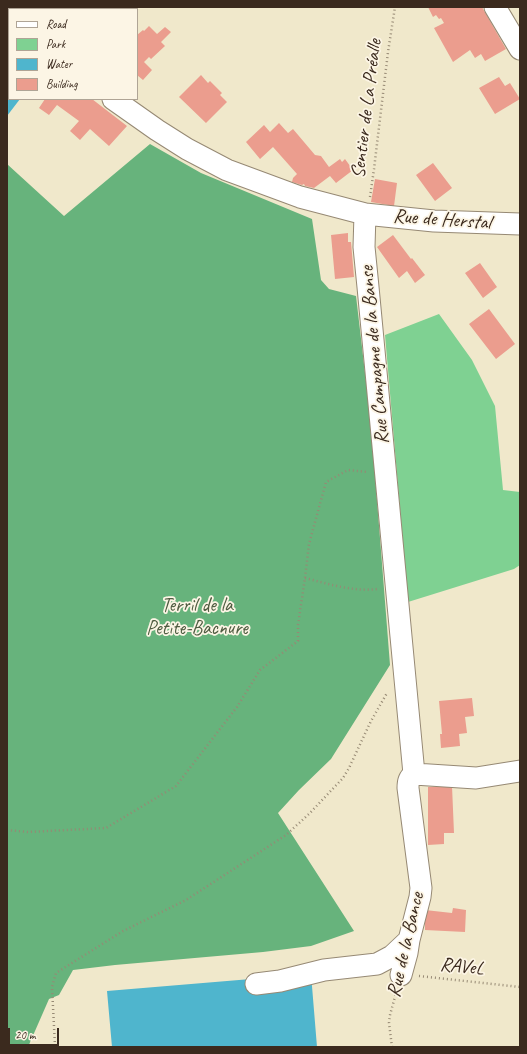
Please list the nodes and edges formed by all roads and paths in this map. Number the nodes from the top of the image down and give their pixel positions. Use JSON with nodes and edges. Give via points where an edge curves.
{"nodes":[{"id":1,"x":395,"y":7,"type":"edge"},
{"id":2,"x":495,"y":7,"type":"edge"},
{"id":3,"x":520,"y":49,"type":"edge"},
{"id":4,"x":114,"y":100,"type":"edge"},
{"id":5,"x":365,"y":214,"type":"junction"},
{"id":6,"x":520,"y":224,"type":"edge"},
{"id":7,"x":386,"y":474,"type":"junction"},
{"id":8,"x":305,"y":578,"type":"junction"},
{"id":9,"x":396,"y":586,"type":"junction"},
{"id":10,"x":404,"y":670,"type":"junction"},
{"id":11,"x":520,"y":771,"type":"edge"},
{"id":12,"x":414,"y":774,"type":"junction"},
{"id":13,"x":7,"y":830,"type":"edge"},
{"id":14,"x":409,"y":940,"type":"junction"},
{"id":15,"x":401,"y":974,"type":"junction"},
{"id":16,"x":256,"y":984,"type":"dead end"},
{"id":17,"x":520,"y":986,"type":"edge"},
{"id":18,"x":55,"y":1046,"type":"dead end"},
{"id":19,"x":392,"y":1047,"type":"edge"}],
"edges":[{"from":1,"to":5,"type":"path","name":"Sentier de La Préalle","via":[[374,169]]},
{"from":2,"to":3,"type":"street"},
{"from":4,"to":5,"type":"street","via":[[156,130],[227,170],[300,197]]},
{"from":5,"to":6,"type":"street","name":"Rue de Herstal","via":[[434,221]]},
{"from":5,"to":7,"type":"street","name":"Rue Campagne de la Banse","via":[[364,247]]},
{"from":7,"to":8,"type":"path","via":[[348,470],[326,482],[309,544]]},
{"from":7,"to":9,"type":"street","name":"Rue Campagne de la Banse"},
{"from":8,"to":9,"type":"path","via":[[357,590]]},
{"from":8,"to":13,"type":"path","via":[[298,641],[260,670],[237,707],[176,786],[106,828],[28,832]]},
{"from":9,"to":10,"type":"street","name":"Rue Campagne de la Banse"},
{"from":10,"to":12,"type":"street","name":"Rue Campagne de la Banse"},
{"from":10,"to":18,"type":"path","via":[[371,721],[343,778],[286,835],[186,900],[123,931],[56,973],[52,987]]},
{"from":11,"to":12,"type":"street","via":[[476,778]]},
{"from":12,"to":14,"type":"street","name":"Rue de la Bance","via":[[408,781],[408,788],[421,888]]},
{"from":14,"to":15,"type":"street","name":"Rue de la Bance"},
{"from":14,"to":16,"type":"street","via":[[392,956],[377,964],[324,970]]},
{"from":15,"to":17,"type":"path","name":"RAVeL"},
{"from":15,"to":19,"type":"path","name":"Rue de la Bance","via":[[390,1015]]}]}
